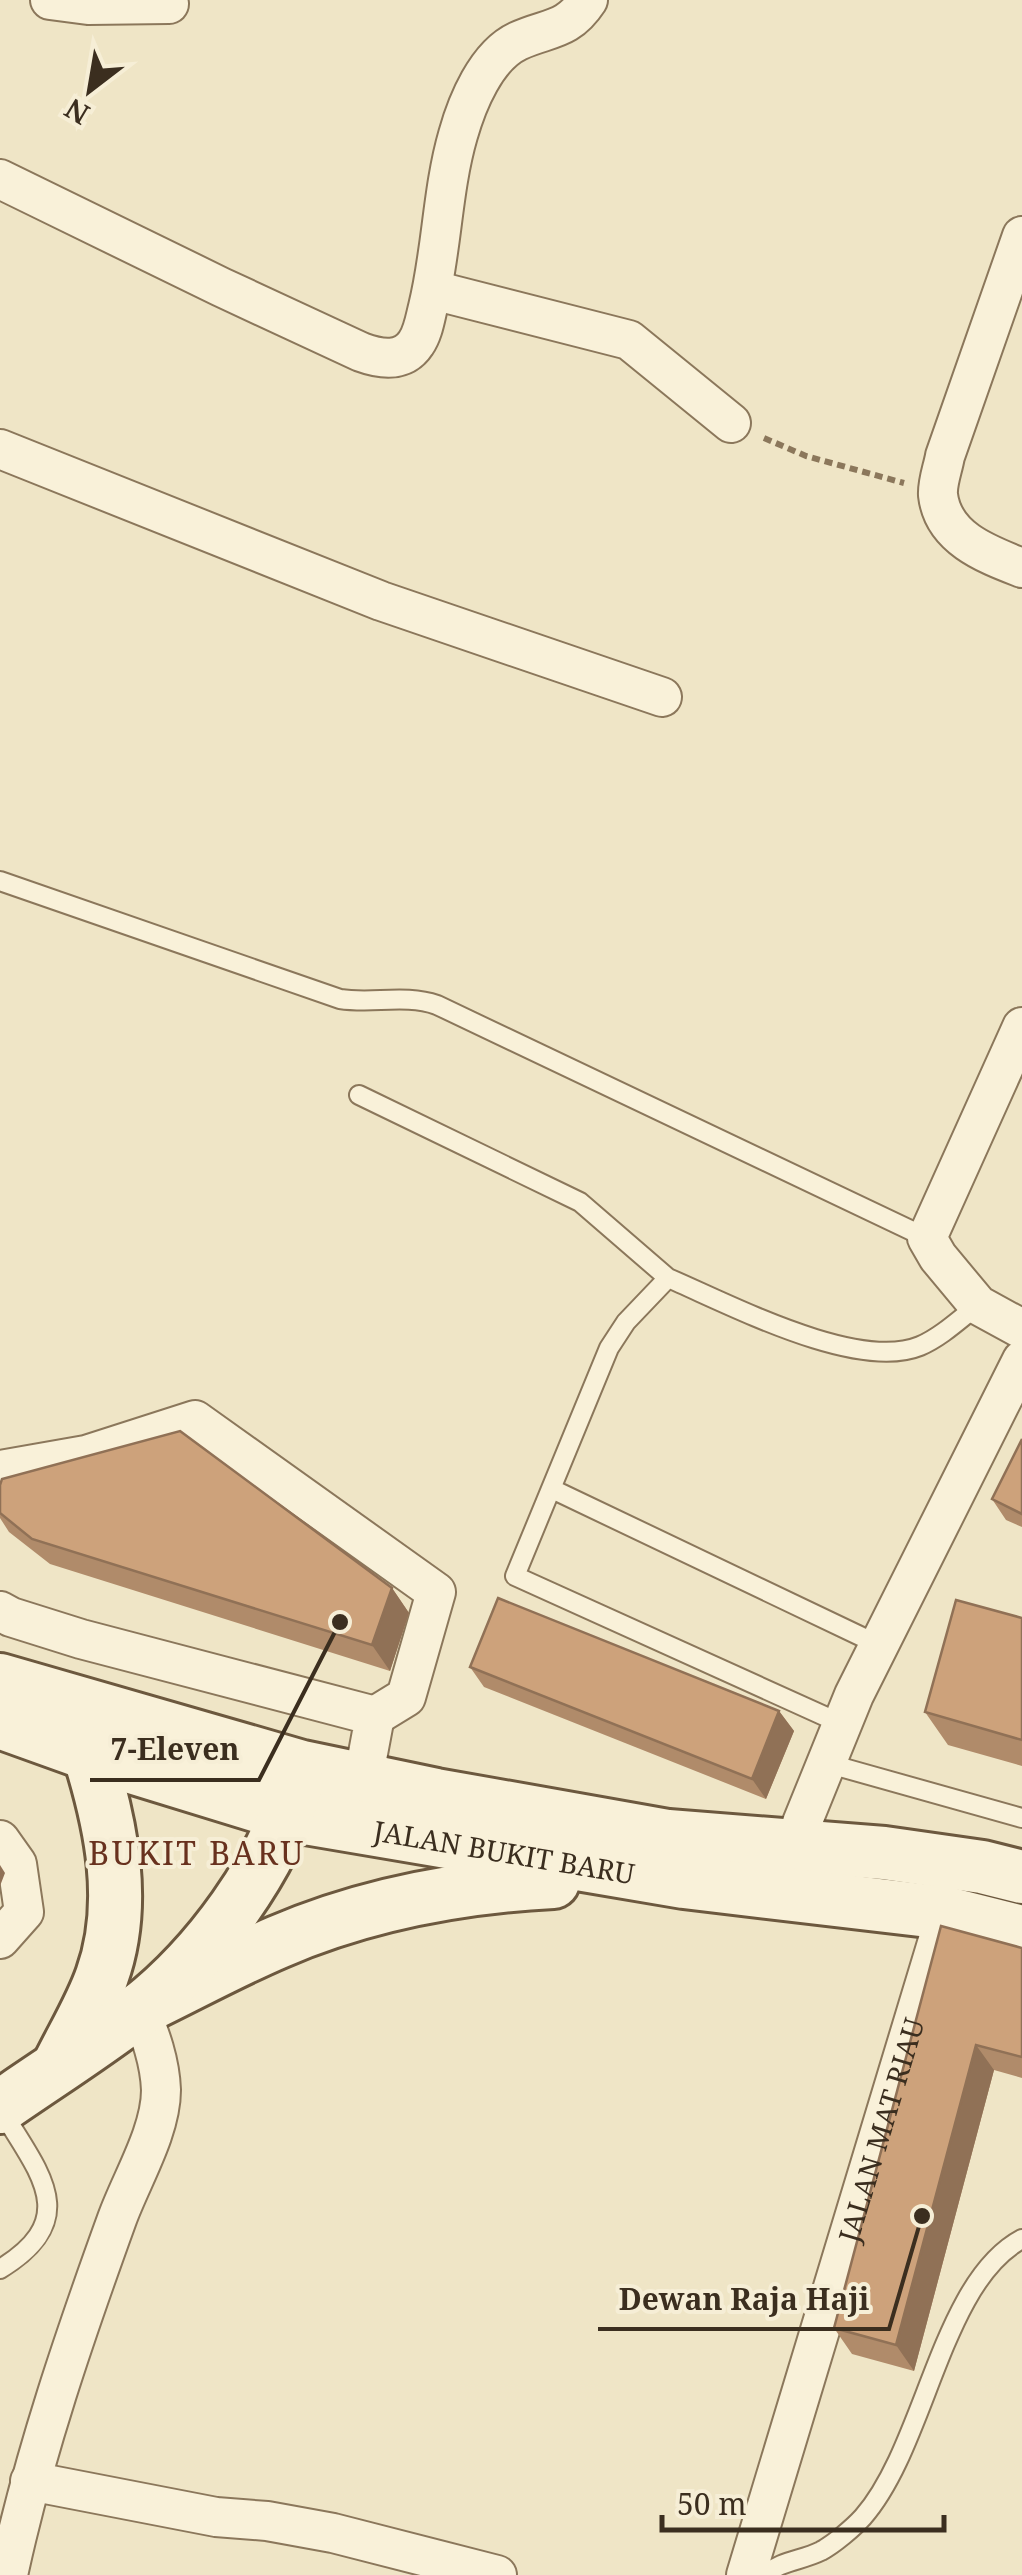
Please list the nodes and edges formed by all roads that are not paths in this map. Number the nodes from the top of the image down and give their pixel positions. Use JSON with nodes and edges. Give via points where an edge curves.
{"nodes":[{"id":1,"x":50,"y":0,"type":"edge"},
{"id":2,"x":588,"y":0,"type":"edge"},
{"id":3,"x":169,"y":4,"type":"dead end"},
{"id":4,"x":0,"y":180,"type":"edge"},
{"id":5,"x":1022,"y":236,"type":"edge"},
{"id":6,"x":432,"y":290,"type":"junction"},
{"id":7,"x":731,"y":424,"type":"road end"},
{"id":8,"x":0,"y":449,"type":"edge"},
{"id":9,"x":1022,"y":568,"type":"edge"},
{"id":10,"x":662,"y":697,"type":"dead end"},
{"id":11,"x":0,"y":881,"type":"edge"},
{"id":12,"x":1022,"y":1027,"type":"edge"},
{"id":13,"x":358,"y":1095,"type":"dead end"},
{"id":14,"x":927,"y":1238,"type":"junction"},
{"id":15,"x":668,"y":1278,"type":"junction"},
{"id":16,"x":978,"y":1305,"type":"junction"},
{"id":17,"x":1022,"y":1328,"type":"edge"},
{"id":18,"x":1022,"y":1360,"type":"edge"},
{"id":19,"x":0,"y":1470,"type":"edge"},
{"id":20,"x":552,"y":1490,"type":"junction"},
{"id":21,"x":0,"y":1610,"type":"edge"},
{"id":22,"x":879,"y":1644,"type":"junction"},
{"id":23,"x":0,"y":1680,"type":"edge"},
{"id":24,"x":375,"y":1716,"type":"junction"},
{"id":25,"x":0,"y":1722,"type":"edge"},
{"id":26,"x":842,"y":1724,"type":"junction"},
{"id":27,"x":89,"y":1754,"type":"junction"},
{"id":28,"x":826,"y":1763,"type":"junction"},
{"id":29,"x":363,"y":1780,"type":"junction"},
{"id":30,"x":295,"y":1791,"type":"junction"},
{"id":31,"x":1022,"y":1818,"type":"edge"},
{"id":32,"x":0,"y":1840,"type":"edge"},
{"id":33,"x":795,"y":1871,"type":"junction"},
{"id":34,"x":1022,"y":1877,"type":"edge"},
{"id":35,"x":684,"y":1882,"type":"junction"},
{"id":36,"x":946,"y":1913,"type":"junction"},
{"id":37,"x":1022,"y":1932,"type":"edge"},
{"id":38,"x":0,"y":1939,"type":"edge"},
{"id":39,"x":140,"y":2009,"type":"junction"},
{"id":40,"x":58,"y":2066,"type":"junction"},
{"id":41,"x":0,"y":2108,"type":"edge"},
{"id":42,"x":1022,"y":2239,"type":"edge"},
{"id":43,"x":0,"y":2269,"type":"edge"},
{"id":44,"x":30,"y":2481,"type":"junction"},
{"id":45,"x":8,"y":2575,"type":"edge"},
{"id":46,"x":497,"y":2575,"type":"edge"},
{"id":47,"x":746,"y":2575,"type":"edge"},
{"id":48,"x":764,"y":2575,"type":"edge"}],
"edges":[{"from":1,"to":3,"type":"street"},
{"from":2,"to":6,"type":"street","via":[[578,16],[517,41],[493,62],[473,94],[458,135]]},
{"from":4,"to":6,"type":"street","via":[[379,358],[416,344]]},
{"from":5,"to":9,"type":"street","via":[[938,492],[945,521],[964,540]]},
{"from":6,"to":7,"type":"street","via":[[629,340]]},
{"from":8,"to":10,"type":"street","via":[[381,600]]},
{"from":11,"to":14,"type":"lane","via":[[340,999],[418,998],[437,1004]]},
{"from":12,"to":14,"type":"street"},
{"from":13,"to":15,"type":"lane","via":[[580,1202]]},
{"from":14,"to":16,"type":"street"},
{"from":15,"to":16,"type":"lane","via":[[853,1349],[920,1346]]},
{"from":15,"to":20,"type":"lane","via":[[609,1348]]},
{"from":16,"to":17,"type":"street"},
{"from":18,"to":22,"type":"street"},
{"from":19,"to":24,"type":"street","via":[[86,1455],[195,1420],[436,1592],[406,1698]]},
{"from":20,"to":22,"type":"lane"},
{"from":20,"to":26,"type":"lane","via":[[515,1576]]},
{"from":21,"to":24,"type":"street","via":[[81,1639]]},
{"from":22,"to":26,"type":"street"},
{"from":23,"to":30,"type":"main road","name":"JALAN BUKIT BARU"},
{"from":24,"to":29,"type":"street"},
{"from":25,"to":27,"type":"main road","name":"JALAN BUKIT BARU"},
{"from":26,"to":28,"type":"street"},
{"from":27,"to":30,"type":"main road","name":"JALAN BUKIT BARU"},
{"from":27,"to":40,"type":"main road","via":[[112,1845],[110,1938],[102,1975]]},
{"from":28,"to":31,"type":"lane"},
{"from":28,"to":33,"type":"street","via":[[802,1824]]},
{"from":29,"to":30,"type":"main road","name":"JALAN BUKIT BARU"},
{"from":29,"to":33,"type":"main road","name":"JALAN BUKIT BARU","via":[[668,1836]]},
{"from":30,"to":35,"type":"main road","name":"JALAN BUKIT BARU"},
{"from":30,"to":39,"type":"main road","via":[[264,1863],[229,1914]]},
{"from":32,"to":38,"type":"street","via":[[17,1864],[24,1912]]},
{"from":33,"to":34,"type":"main road","name":"JALAN BUKIT BARU","via":[[982,1867]]},
{"from":33,"to":35,"type":"main road","name":"JALAN BUKIT BARU"},
{"from":33,"to":36,"type":"main road","name":"JALAN BUKIT BARU"},
{"from":35,"to":39,"type":"main road","via":[[496,1885],[391,1906],[279,1942]]},
{"from":36,"to":37,"type":"main road","name":"JALAN BUKIT BARU"},
{"from":36,"to":47,"type":"street","name":"JALAN MAT RIAU"},
{"from":39,"to":40,"type":"main road"},
{"from":39,"to":44,"type":"street","via":[[161,2092]]},
{"from":40,"to":41,"type":"main road"},
{"from":41,"to":43,"type":"lane","via":[[46,2186],[48,2210],[27,2252]]},
{"from":42,"to":48,"type":"lane","via":[[986,2268],[966,2299],[896,2467],[862,2518],[821,2550]]},
{"from":44,"to":45,"type":"street"},
{"from":44,"to":46,"type":"street","via":[[333,2533]]}]}
